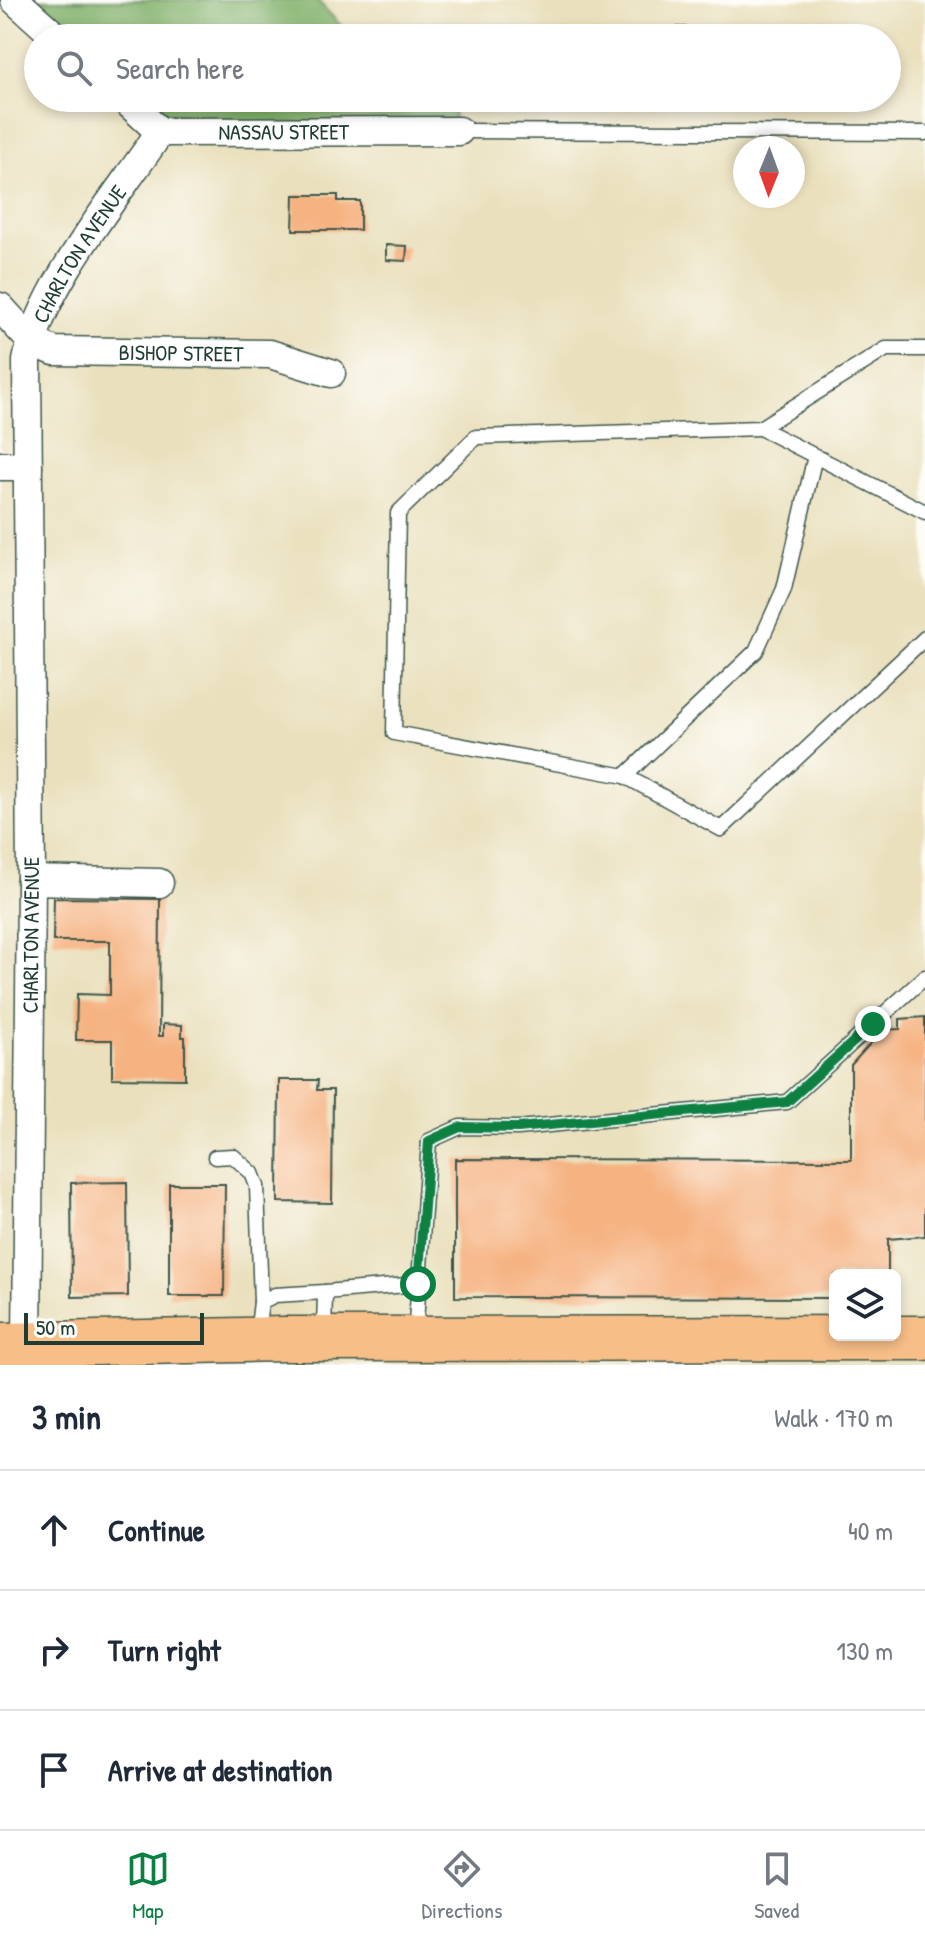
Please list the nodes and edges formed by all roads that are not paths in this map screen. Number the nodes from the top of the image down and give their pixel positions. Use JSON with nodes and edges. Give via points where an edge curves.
{"nodes":[{"id":1,"x":15,"y":0,"type":"edge"},
{"id":2,"x":42,"y":24,"type":"edge"},
{"id":3,"x":138,"y":112,"type":"edge"},
{"id":4,"x":459,"y":131,"type":"joint"},
{"id":5,"x":160,"y":132,"type":"junction"},
{"id":6,"x":925,"y":133,"type":"edge"},
{"id":7,"x":0,"y":307,"type":"edge"},
{"id":8,"x":31,"y":341,"type":"junction"},
{"id":9,"x":925,"y":349,"type":"edge"},
{"id":10,"x":331,"y":373,"type":"dead end"},
{"id":11,"x":760,"y":428,"type":"junction"},
{"id":12,"x":815,"y":456,"type":"junction"},
{"id":13,"x":14,"y":466,"type":"edge"},
{"id":14,"x":925,"y":512,"type":"edge"},
{"id":15,"x":925,"y":638,"type":"edge"},
{"id":16,"x":625,"y":776,"type":"junction"},
{"id":17,"x":31,"y":880,"type":"junction"},
{"id":18,"x":159,"y":883,"type":"dead end"},
{"id":19,"x":925,"y":977,"type":"edge"},
{"id":20,"x":215,"y":1157,"type":"dead end"},
{"id":21,"x":418,"y":1284,"type":"junction"},
{"id":22,"x":325,"y":1292,"type":"junction"},
{"id":23,"x":259,"y":1321,"type":"junction"},
{"id":24,"x":925,"y":1338,"type":"edge"},
{"id":25,"x":324,"y":1339,"type":"junction"},
{"id":26,"x":415,"y":1339,"type":"junction"},
{"id":27,"x":14,"y":1345,"type":"edge"}],
"edges":[{"from":1,"to":2,"type":"street"},
{"from":3,"to":5,"type":"street"},
{"from":4,"to":5,"type":"street","name":"NASSAU STREET"},
{"from":4,"to":6,"type":"lane"},
{"from":5,"to":8,"type":"street","name":"CHARLTON AVENUE","via":[[56,286]]},
{"from":7,"to":8,"type":"street"},
{"from":8,"to":10,"type":"street","name":"BISHOP STREET","via":[[54,351],[270,354]]},
{"from":8,"to":13,"type":"street","name":"CHARLTON AVENUE"},
{"from":9,"to":11,"type":"lane","via":[[886,349]]},
{"from":11,"to":12,"type":"lane"},
{"from":11,"to":16,"type":"lane","via":[[476,437],[398,513],[394,733]]},
{"from":12,"to":14,"type":"lane"},
{"from":12,"to":16,"type":"lane","via":[[784,589],[756,651]]},
{"from":13,"to":17,"type":"street","name":"CHARLTON AVENUE"},
{"from":15,"to":16,"type":"lane","via":[[721,829]]},
{"from":17,"to":18,"type":"street"},
{"from":17,"to":27,"type":"street","name":"CHARLTON AVENUE"},
{"from":19,"to":21,"type":"lane","via":[[787,1102],[518,1128],[460,1127],[429,1141]]},
{"from":20,"to":23,"type":"lane","via":[[233,1156],[252,1173],[257,1186]]},
{"from":21,"to":22,"type":"lane"},
{"from":21,"to":26,"type":"lane"},
{"from":22,"to":23,"type":"lane","via":[[275,1295]]},
{"from":22,"to":25,"type":"lane"},
{"from":23,"to":25,"type":"main road"},
{"from":23,"to":27,"type":"main road"},
{"from":24,"to":26,"type":"main road","via":[[825,1343]]},
{"from":25,"to":26,"type":"main road"}]}
